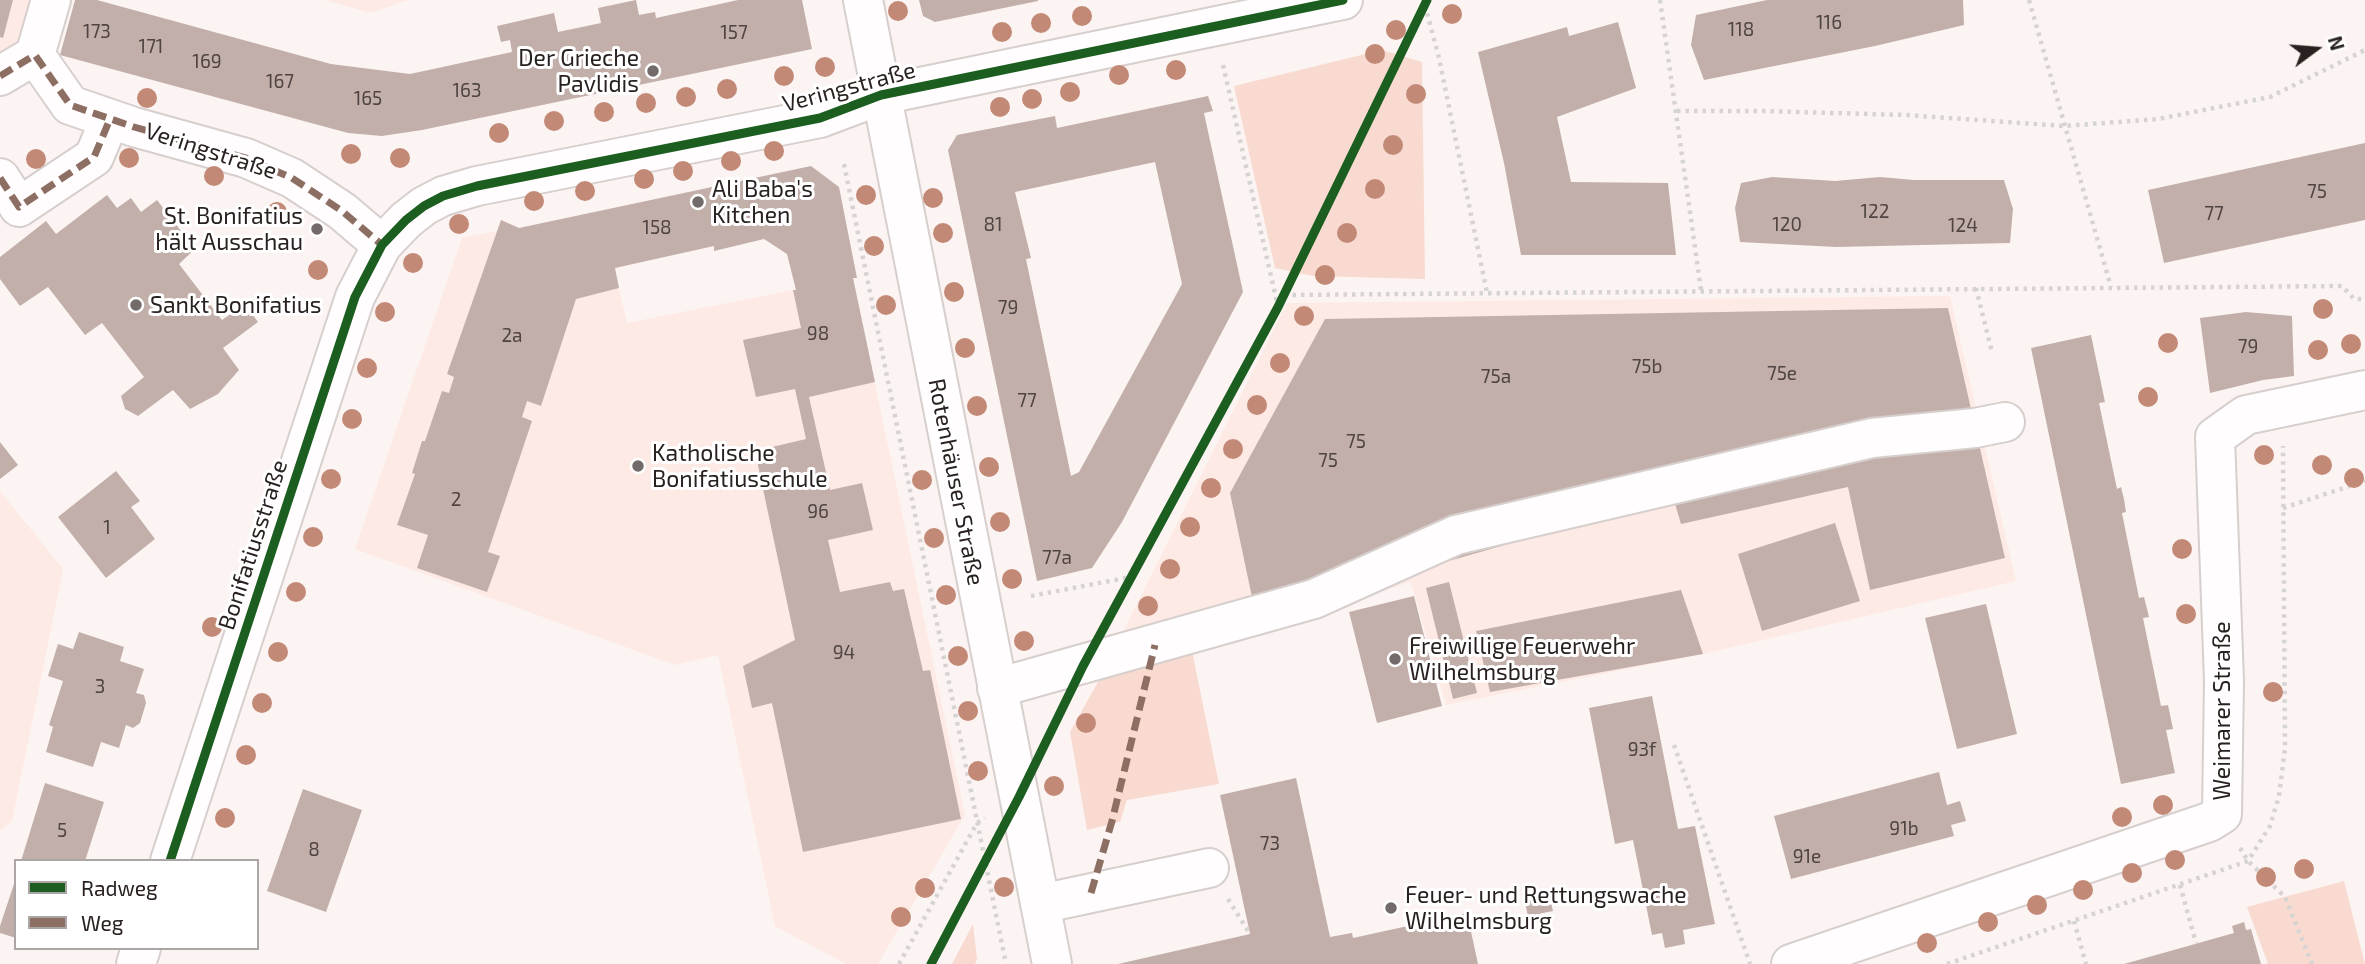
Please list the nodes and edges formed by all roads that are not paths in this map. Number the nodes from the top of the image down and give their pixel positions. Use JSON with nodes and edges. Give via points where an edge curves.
{"nodes":[{"id":1,"x":51,"y":0,"type":"edge"},
{"id":2,"x":863,"y":0,"type":"edge"},
{"id":3,"x":1343,"y":0,"type":"edge"},
{"id":4,"x":35,"y":55,"type":"junction"},
{"id":5,"x":0,"y":76,"type":"edge"},
{"id":6,"x":881,"y":95,"type":"junction"},
{"id":7,"x":110,"y":119,"type":"junction"},
{"id":8,"x":0,"y":178,"type":"edge"},
{"id":9,"x":382,"y":245,"type":"junction"},
{"id":10,"x":2365,"y":390,"type":"edge"},
{"id":11,"x":2004,"y":422,"type":"dead end"},
{"id":12,"x":997,"y":688,"type":"junction"},
{"id":13,"x":171,"y":859,"type":"edge"},
{"id":14,"x":1209,"y":869,"type":"dead end"},
{"id":15,"x":1040,"y":904,"type":"junction"},
{"id":16,"x":1052,"y":964,"type":"edge"},
{"id":17,"x":1791,"y":964,"type":"edge"}],
"edges":[{"from":1,"to":4,"type":"street"},
{"from":2,"to":6,"type":"street","name":"Rotenhäuser Straße"},
{"from":3,"to":6,"type":"street","name":"Veringstraße"},
{"from":4,"to":5,"type":"street"},
{"from":4,"to":7,"type":"street","name":"Veringstraße","via":[[70,106]]},
{"from":6,"to":9,"type":"street","name":"Veringstraße","via":[[820,118],[443,196],[406,220]]},
{"from":6,"to":12,"type":"street","name":"Rotenhäuser Straße"},
{"from":7,"to":8,"type":"street","via":[[94,157],[19,207]]},
{"from":7,"to":9,"type":"street","name":"Veringstraße","via":[[246,158],[292,178],[321,195]]},
{"from":9,"to":13,"type":"street","name":"Bonifatiusstraße","via":[[355,297]]},
{"from":10,"to":17,"type":"street","name":"Weimarer Straße","via":[[2246,415],[2215,437],[2224,681],[2222,814]]},
{"from":11,"to":12,"type":"street","via":[[1872,438],[1456,536],[1317,610]]},
{"from":12,"to":15,"type":"street","name":"Rotenhäuser Straße"},
{"from":14,"to":15,"type":"street"},
{"from":15,"to":16,"type":"street","name":"Rotenhäuser Straße"}]}
